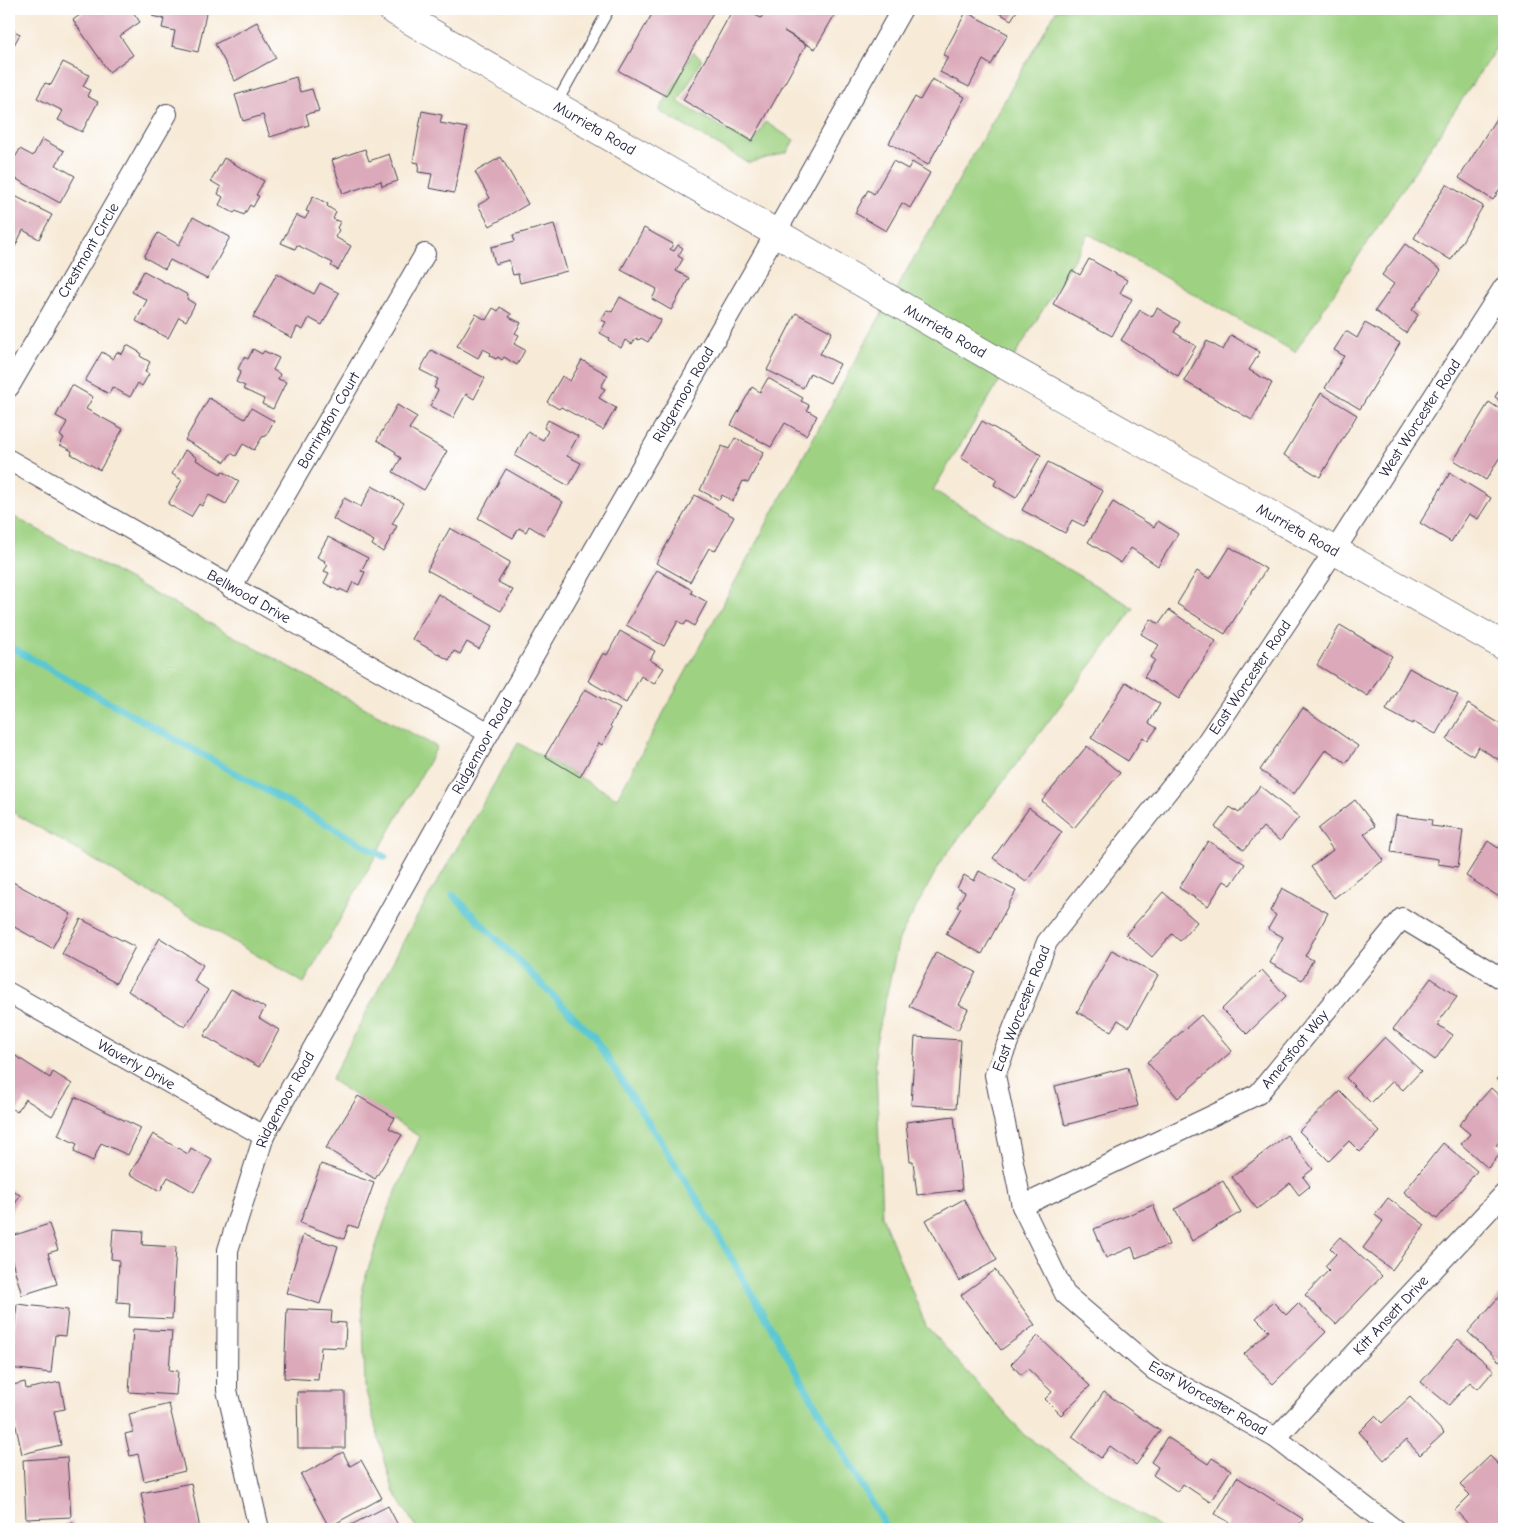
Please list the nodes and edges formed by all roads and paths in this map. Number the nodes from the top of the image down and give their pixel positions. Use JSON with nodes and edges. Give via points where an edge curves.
{"nodes":[{"id":1,"x":391,"y":9,"type":"edge"},
{"id":2,"x":609,"y":9,"type":"edge"},
{"id":3,"x":902,"y":9,"type":"edge"},
{"id":4,"x":555,"y":105,"type":"junction"},
{"id":5,"x":167,"y":114,"type":"dead end"},
{"id":6,"x":776,"y":233,"type":"junction"},
{"id":7,"x":425,"y":254,"type":"dead end"},
{"id":8,"x":1504,"y":287,"type":"edge"},
{"id":9,"x":9,"y":387,"type":"edge"},
{"id":10,"x":9,"y":460,"type":"edge"},
{"id":11,"x":1334,"y":550,"type":"junction"},
{"id":12,"x":232,"y":588,"type":"junction"},
{"id":13,"x":1504,"y":646,"type":"edge"},
{"id":14,"x":489,"y":733,"type":"junction"},
{"id":15,"x":1504,"y":980,"type":"edge"},
{"id":16,"x":9,"y":993,"type":"edge"},
{"id":17,"x":264,"y":1136,"type":"junction"},
{"id":18,"x":1504,"y":1194,"type":"edge"},
{"id":19,"x":1022,"y":1206,"type":"junction"},
{"id":20,"x":1276,"y":1438,"type":"junction"},
{"id":21,"x":259,"y":1529,"type":"edge"},
{"id":22,"x":1394,"y":1529,"type":"edge"}],
"edges":[{"from":1,"to":4,"type":"main road","name":"Murrieta Road"},
{"from":2,"to":4,"type":"lane"},
{"from":3,"to":6,"type":"street","name":"Ridgemoor Road"},
{"from":4,"to":6,"type":"main road","name":"Murrieta Road"},
{"from":5,"to":9,"type":"street","name":"Crestmont Circle"},
{"from":6,"to":11,"type":"main road","name":"Murrieta Road"},
{"from":6,"to":14,"type":"street","name":"Ridgemoor Road"},
{"from":7,"to":12,"type":"street","name":"Barrington Court"},
{"from":8,"to":11,"type":"street","name":"West Worcester Road"},
{"from":10,"to":12,"type":"street","name":"Bellwood Drive"},
{"from":11,"to":13,"type":"main road","name":"Murrieta Road"},
{"from":11,"to":19,"type":"street","name":"East Worcester Road","via":[[1206,743],[1047,942],[995,1075]]},
{"from":12,"to":14,"type":"street","name":"Bellwood Drive"},
{"from":14,"to":17,"type":"street","name":"Ridgemoor Road"},
{"from":15,"to":19,"type":"street","name":"Amersfoot Way","via":[[1402,918],[1258,1094]]},
{"from":16,"to":17,"type":"street","name":"Waverly Drive"},
{"from":17,"to":21,"type":"street","name":"Ridgemoor Road","via":[[228,1250],[227,1390]]},
{"from":18,"to":20,"type":"street","name":"Kitt Ansett Drive"},
{"from":19,"to":20,"type":"street","name":"East Worcester Road","via":[[1065,1294],[1154,1370]]},
{"from":20,"to":22,"type":"street","name":"East Worcester Road"}]}
